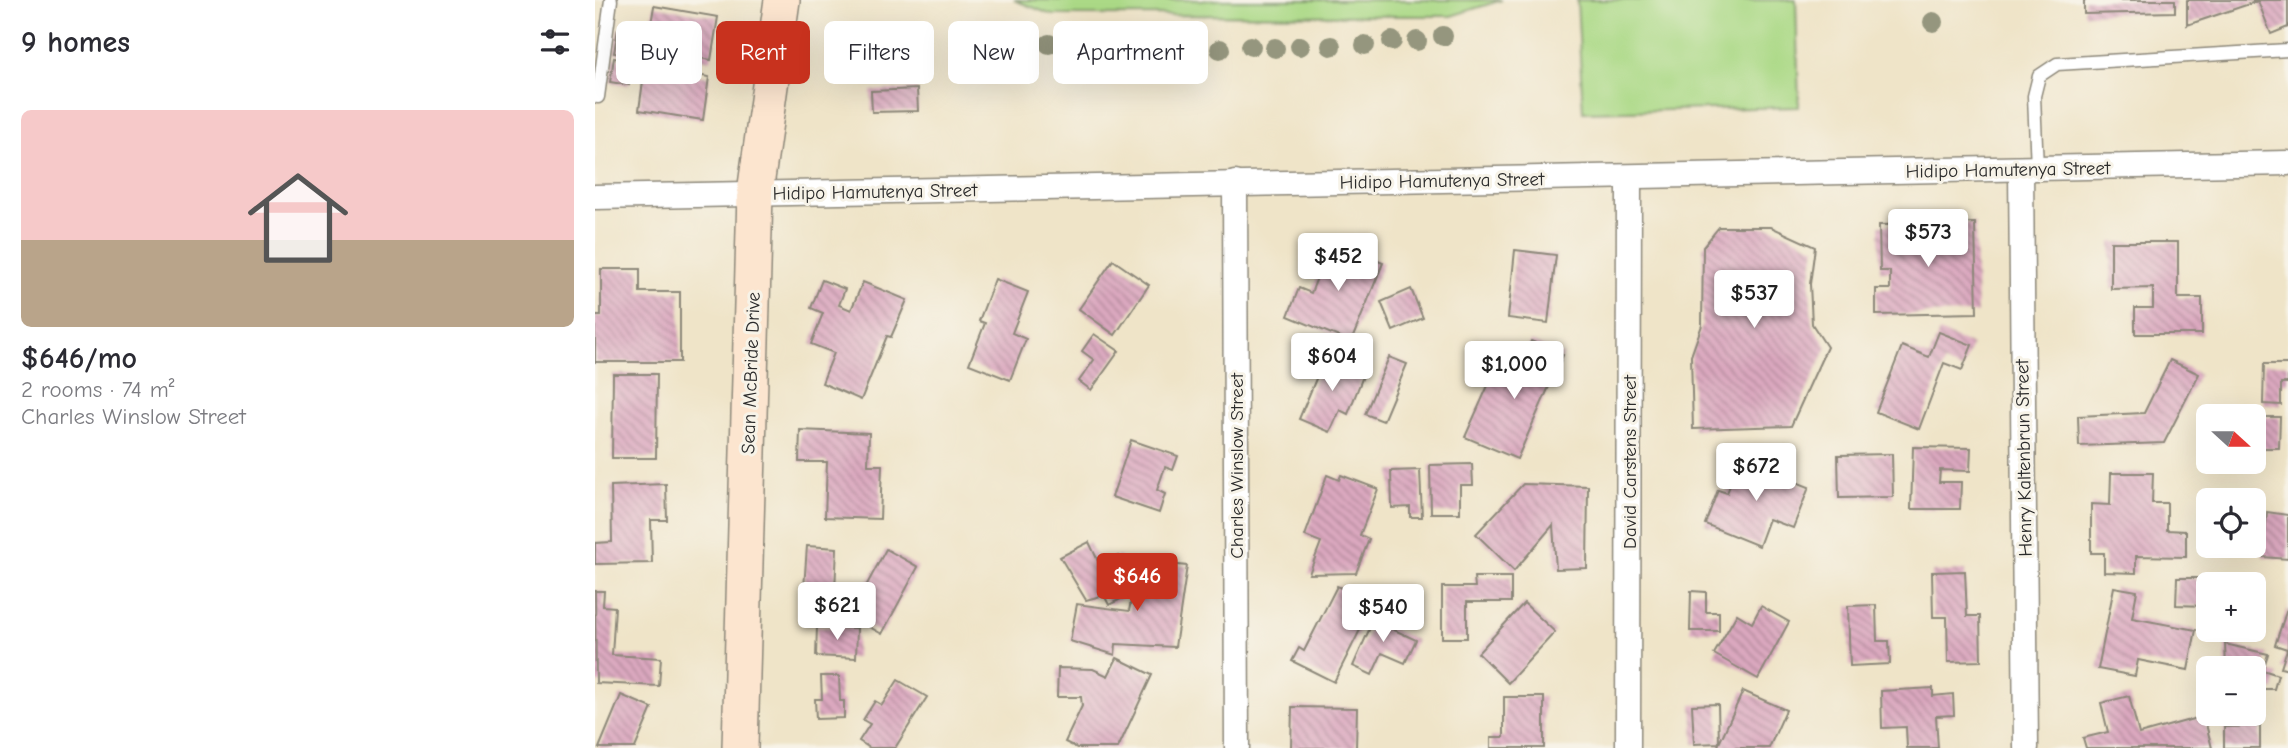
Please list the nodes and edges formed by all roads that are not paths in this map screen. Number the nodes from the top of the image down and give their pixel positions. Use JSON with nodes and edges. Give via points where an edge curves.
{"nodes":[{"id":1,"x":611,"y":0,"type":"edge"},
{"id":2,"x":782,"y":0,"type":"edge"},
{"id":3,"x":2288,"y":50,"type":"edge"},
{"id":4,"x":598,"y":97,"type":"dead end"},
{"id":5,"x":2288,"y":163,"type":"edge"},
{"id":6,"x":2029,"y":169,"type":"junction"},
{"id":7,"x":1629,"y":177,"type":"junction"},
{"id":8,"x":1235,"y":183,"type":"junction"},
{"id":9,"x":755,"y":193,"type":"junction"},
{"id":10,"x":595,"y":197,"type":"edge"},
{"id":11,"x":740,"y":748,"type":"edge"},
{"id":12,"x":1237,"y":748,"type":"edge"},
{"id":13,"x":1628,"y":748,"type":"edge"},
{"id":14,"x":2026,"y":748,"type":"edge"}],
"edges":[{"from":1,"to":4,"type":"lane"},
{"from":2,"to":9,"type":"main road","name":"Sean McBride Drive"},
{"from":3,"to":6,"type":"lane","via":[[2057,64],[2039,76]]},
{"from":5,"to":6,"type":"street","name":"Hidipo Hamutenya Street"},
{"from":6,"to":7,"type":"street","name":"Hidipo Hamutenya Street"},
{"from":6,"to":14,"type":"street","name":"Henry Kaltenbrun Street"},
{"from":7,"to":8,"type":"street","name":"Hidipo Hamutenya Street"},
{"from":7,"to":13,"type":"street","name":"David Carstens Street"},
{"from":8,"to":9,"type":"street","name":"Hidipo Hamutenya Street"},
{"from":8,"to":12,"type":"street","name":"Charles Winslow Street"},
{"from":9,"to":10,"type":"street","name":"Hidipo Hamutenya Street"},
{"from":9,"to":11,"type":"main road","name":"Sean McBride Drive"}]}
